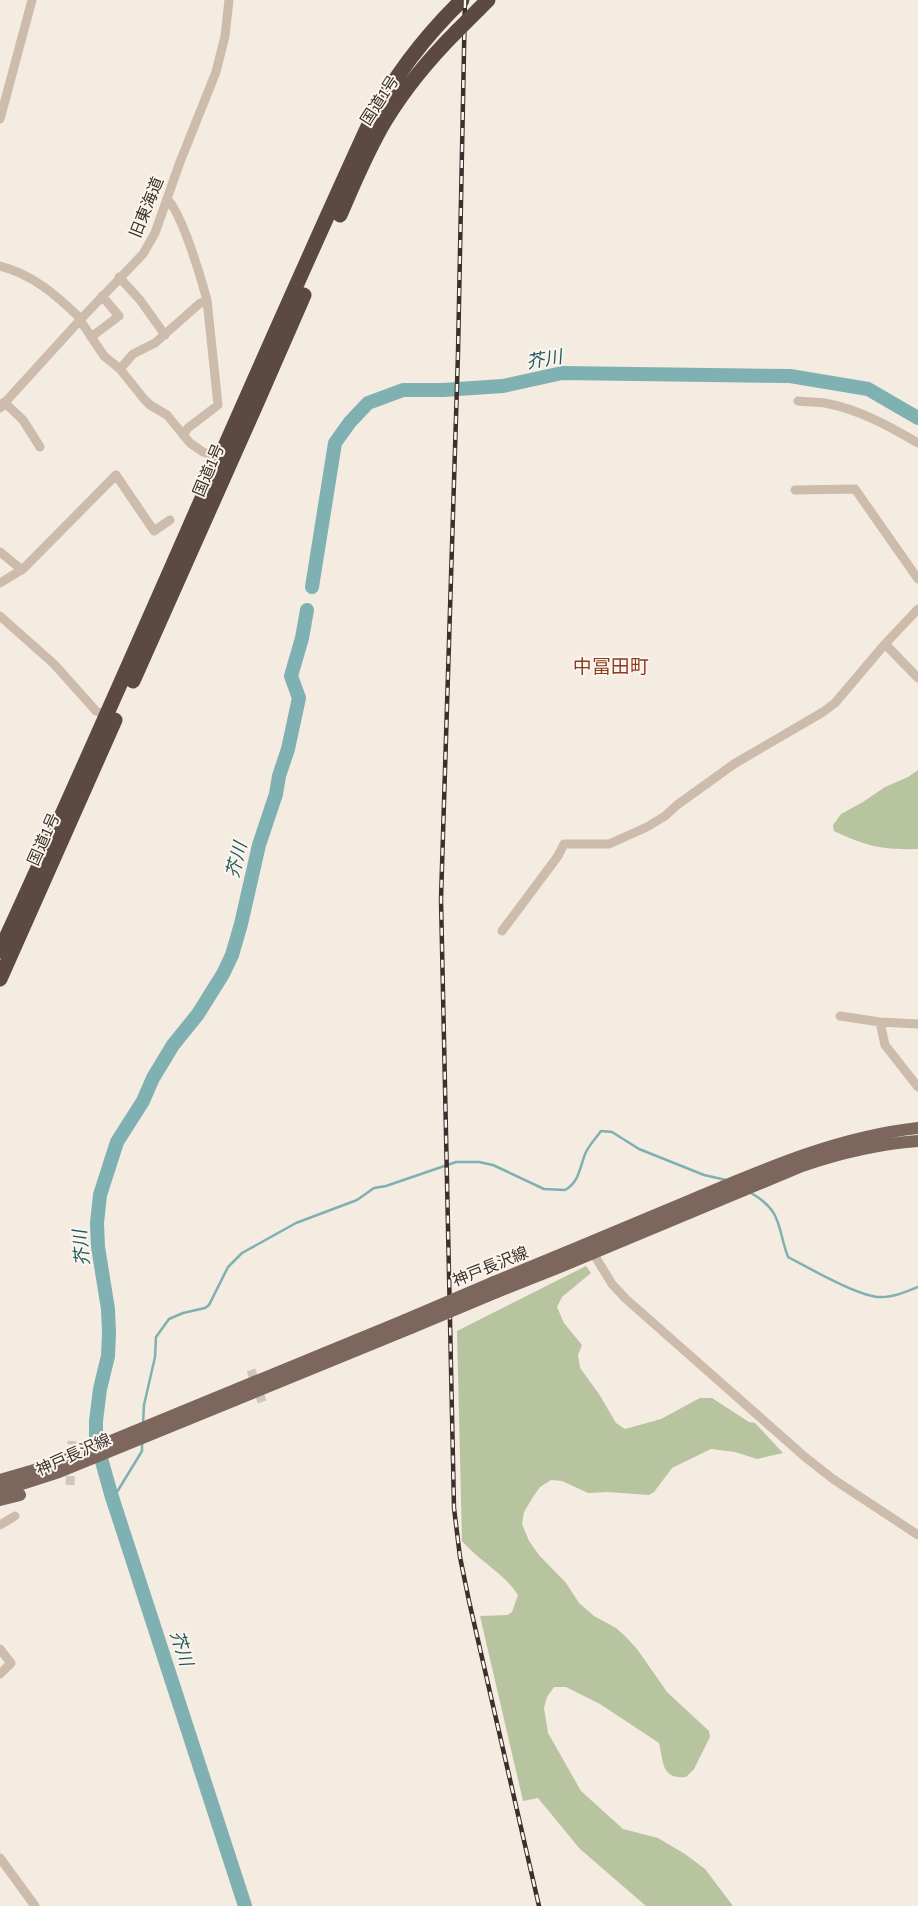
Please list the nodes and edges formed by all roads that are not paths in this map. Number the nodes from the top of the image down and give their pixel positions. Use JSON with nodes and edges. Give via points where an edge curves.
{"nodes":[{"id":1,"x":32,"y":0,"type":"edge"},
{"id":2,"x":229,"y":0,"type":"edge"},
{"id":3,"x":461,"y":1,"type":"edge"},
{"id":4,"x":483,"y":5,"type":"edge"},
{"id":5,"x":0,"y":118,"type":"edge"},
{"id":6,"x":166,"y":199,"type":"junction"},
{"id":7,"x":0,"y":266,"type":"edge"},
{"id":8,"x":120,"y":277,"type":"junction"},
{"id":9,"x":102,"y":296,"type":"junction"},
{"id":10,"x":207,"y":300,"type":"junction"},
{"id":11,"x":80,"y":319,"type":"junction"},
{"id":12,"x":165,"y":335,"type":"junction"},
{"id":13,"x":91,"y":337,"type":"junction"},
{"id":14,"x":120,"y":369,"type":"junction"},
{"id":15,"x":798,"y":401,"type":"dead end"},
{"id":16,"x":2,"y":405,"type":"edge"},
{"id":17,"x":183,"y":435,"type":"junction"},
{"id":18,"x":918,"y":442,"type":"edge"},
{"id":19,"x":40,"y":447,"type":"dead end"},
{"id":20,"x":219,"y":457,"type":"junction"},
{"id":21,"x":795,"y":490,"type":"dead end"},
{"id":22,"x":170,"y":520,"type":"dead end"},
{"id":23,"x":0,"y":552,"type":"edge"},
{"id":24,"x":22,"y":570,"type":"junction"},
{"id":25,"x":918,"y":579,"type":"edge"},
{"id":26,"x":0,"y":583,"type":"edge"},
{"id":27,"x":918,"y":610,"type":"edge"},
{"id":28,"x":0,"y":616,"type":"edge"},
{"id":29,"x":885,"y":644,"type":"junction"},
{"id":30,"x":918,"y":678,"type":"edge"},
{"id":31,"x":106,"y":715,"type":"junction"},
{"id":32,"x":502,"y":931,"type":"dead end"},
{"id":33,"x":0,"y":951,"type":"edge"},
{"id":34,"x":0,"y":979,"type":"edge"},
{"id":35,"x":840,"y":1016,"type":"dead end"},
{"id":36,"x":880,"y":1022,"type":"junction"},
{"id":37,"x":918,"y":1024,"type":"edge"},
{"id":38,"x":918,"y":1087,"type":"edge"},
{"id":39,"x":918,"y":1128,"type":"edge"},
{"id":40,"x":918,"y":1141,"type":"edge"},
{"id":41,"x":590,"y":1248,"type":"junction"},
{"id":42,"x":167,"y":1423,"type":"junction"},
{"id":43,"x":80,"y":1462,"type":"junction"},
{"id":44,"x":0,"y":1472,"type":"edge"},
{"id":45,"x":0,"y":1480,"type":"edge"},
{"id":46,"x":0,"y":1491,"type":"edge"},
{"id":47,"x":0,"y":1500,"type":"edge"},
{"id":48,"x":15,"y":1516,"type":"dead end"},
{"id":49,"x":0,"y":1525,"type":"edge"},
{"id":50,"x":918,"y":1534,"type":"edge"},
{"id":51,"x":0,"y":1649,"type":"edge"},
{"id":52,"x":0,"y":1674,"type":"edge"},
{"id":53,"x":0,"y":1858,"type":"edge"},
{"id":54,"x":35,"y":1906,"type":"edge"}],
"edges":[{"from":1,"to":5,"type":"street"},
{"from":2,"to":6,"type":"street","name":"旧東海道","via":[[227,27],[216,72]]},
{"from":3,"to":20,"type":"highway","name":"国道1号","via":[[410,57],[379,105]]},
{"from":4,"to":34,"type":"highway","name":"国道1号","bridge":true,"via":[[411,82],[366,156]]},
{"from":6,"to":8,"type":"street","name":"旧東海道","via":[[143,254]]},
{"from":6,"to":10,"type":"street","via":[[176,211]]},
{"from":7,"to":11,"type":"street","via":[[23,273],[49,290]]},
{"from":8,"to":9,"type":"street","name":"旧東海道"},
{"from":8,"to":12,"type":"street"},
{"from":9,"to":11,"type":"street","name":"旧東海道"},
{"from":9,"to":13,"type":"street","via":[[120,316]]},
{"from":10,"to":12,"type":"street"},
{"from":10,"to":17,"type":"street","via":[[218,404]]},
{"from":11,"to":13,"type":"street"},
{"from":11,"to":16,"type":"street","name":"旧東海道"},
{"from":12,"to":14,"type":"street","via":[[133,354]]},
{"from":13,"to":14,"type":"street","via":[[104,356]]},
{"from":14,"to":17,"type":"street","via":[[144,399],[167,415]]},
{"from":15,"to":18,"type":"street","via":[[850,410]]},
{"from":16,"to":19,"type":"street","via":[[27,425]]},
{"from":17,"to":20,"type":"street","via":[[203,452]]},
{"from":20,"to":31,"type":"highway","name":"国道1号"},
{"from":21,"to":25,"type":"street","via":[[855,489]]},
{"from":22,"to":24,"type":"street","via":[[154,530],[116,475]]},
{"from":23,"to":24,"type":"street"},
{"from":24,"to":26,"type":"street"},
{"from":27,"to":29,"type":"street"},
{"from":28,"to":31,"type":"street","via":[[54,664],[96,711]]},
{"from":29,"to":30,"type":"street"},
{"from":29,"to":32,"type":"street","via":[[835,703],[734,764],[665,816],[609,844],[564,844]]},
{"from":31,"to":33,"type":"highway","name":"国道1号"},
{"from":35,"to":36,"type":"street"},
{"from":36,"to":37,"type":"street"},
{"from":36,"to":38,"type":"street","via":[[885,1045]]},
{"from":39,"to":41,"type":"main road","name":"神戸長沢線","via":[[844,1141],[790,1159]]},
{"from":40,"to":41,"type":"main road","name":"神戸長沢線","via":[[829,1156]]},
{"from":41,"to":42,"type":"main road","name":"神戸長沢線","bridge":true},
{"from":41,"to":50,"type":"street","via":[[612,1284],[626,1299],[805,1457]]},
{"from":42,"to":43,"type":"main road","name":"神戸長沢線"},
{"from":42,"to":43,"type":"main road","name":"神戸長沢線","via":[[156,1433]]},
{"from":43,"to":44,"type":"main road","name":"神戸長沢線","via":[[54,1457]]},
{"from":43,"to":45,"type":"main road","name":"神戸長沢線"},
{"from":43,"to":46,"type":"main road","name":"神戸長沢線"},
{"from":43,"to":47,"type":"main road","name":"神戸長沢線","via":[[30,1491]]},
{"from":48,"to":49,"type":"street"},
{"from":51,"to":52,"type":"street","via":[[11,1663]]},
{"from":53,"to":54,"type":"street"}]}
